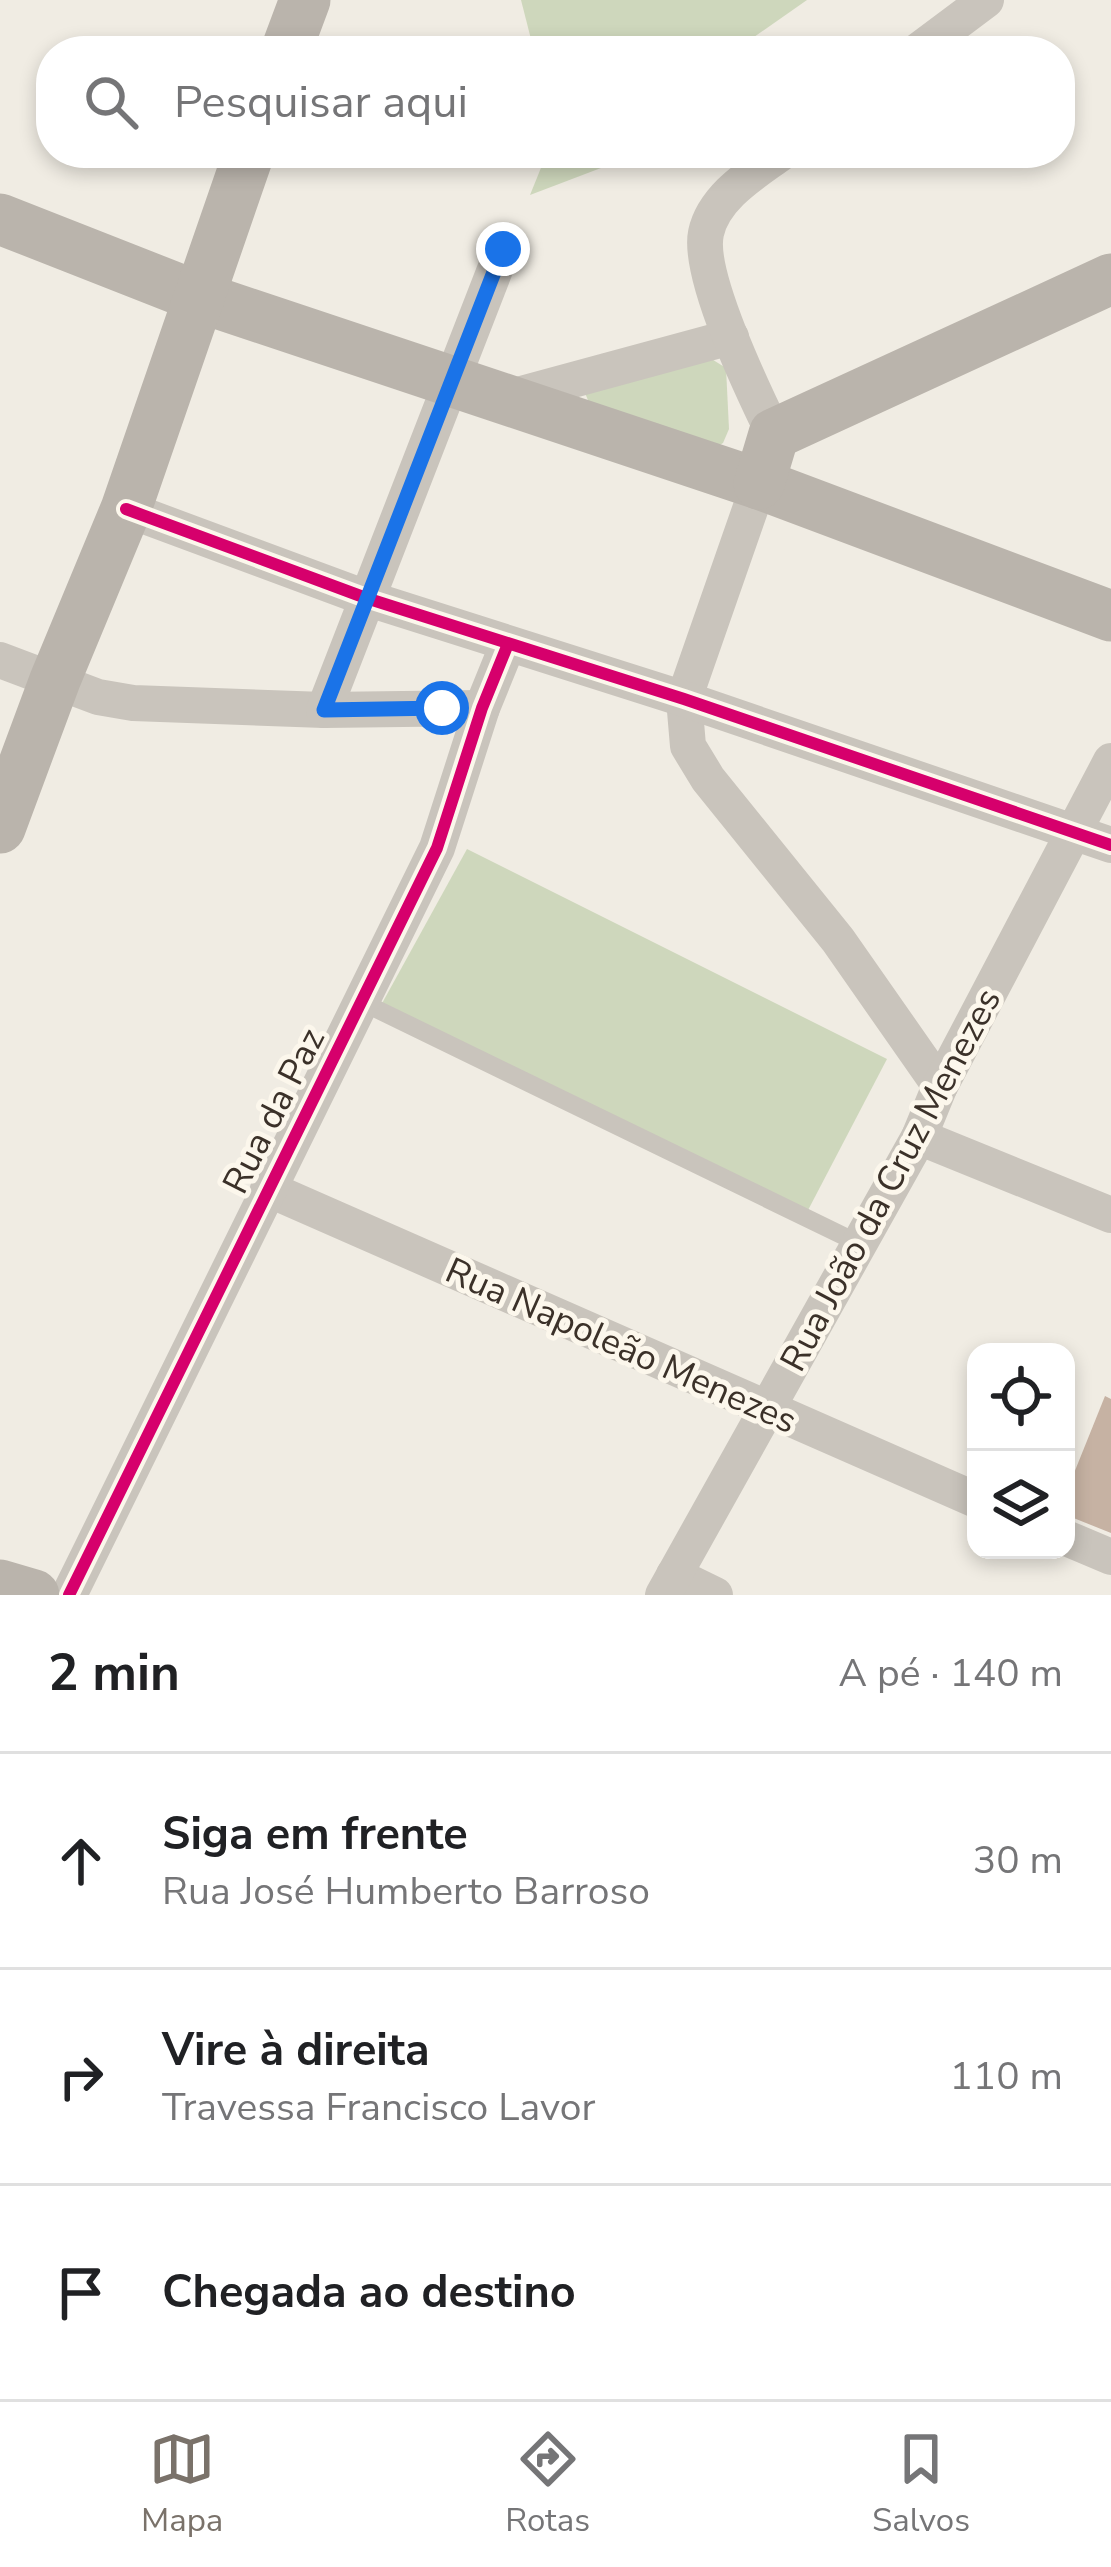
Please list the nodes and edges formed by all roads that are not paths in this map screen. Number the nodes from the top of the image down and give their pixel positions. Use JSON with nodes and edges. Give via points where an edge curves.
{"nodes":[{"id":1,"x":304,"y":0,"type":"edge"},
{"id":2,"x":986,"y":0,"type":"edge"},
{"id":3,"x":291,"y":36,"type":"edge"},
{"id":4,"x":938,"y":36,"type":"edge"},
{"id":5,"x":243,"y":168,"type":"edge"},
{"id":6,"x":761,"y":168,"type":"edge"},
{"id":7,"x":0,"y":219,"type":"edge"},
{"id":8,"x":503,"y":249,"type":"dead end"},
{"id":9,"x":1111,"y":279,"type":"edge"},
{"id":10,"x":196,"y":296,"type":"junction"},
{"id":11,"x":731,"y":337,"type":"junction"},
{"id":12,"x":451,"y":382,"type":"junction"},
{"id":13,"x":503,"y":400,"type":"junction"},
{"id":14,"x":774,"y":434,"type":"junction"},
{"id":15,"x":759,"y":484,"type":"junction"},
{"id":16,"x":126,"y":509,"type":"junction"},
{"id":17,"x":366,"y":598,"type":"junction"},
{"id":18,"x":1111,"y":616,"type":"edge"},
{"id":19,"x":508,"y":644,"type":"junction"},
{"id":20,"x":0,"y":660,"type":"edge"},
{"id":21,"x":55,"y":680,"type":"junction"},
{"id":22,"x":684,"y":699,"type":"junction"},
{"id":23,"x":482,"y":708,"type":"junction"},
{"id":24,"x":324,"y":710,"type":"junction"},
{"id":25,"x":1111,"y":761,"type":"edge"},
{"id":26,"x":0,"y":829,"type":"edge"},
{"id":27,"x":1076,"y":832,"type":"junction"},
{"id":28,"x":1111,"y":845,"type":"edge"},
{"id":29,"x":362,"y":1002,"type":"junction"},
{"id":30,"x":940,"y":1085,"type":"junction"},
{"id":31,"x":919,"y":1136,"type":"junction"},
{"id":32,"x":268,"y":1189,"type":"junction"},
{"id":33,"x":1111,"y":1215,"type":"edge"},
{"id":34,"x":860,"y":1244,"type":"junction"},
{"id":35,"x":768,"y":1411,"type":"junction"},
{"id":36,"x":967,"y":1496,"type":"edge"},
{"id":37,"x":1075,"y":1542,"type":"edge"},
{"id":38,"x":1111,"y":1557,"type":"edge"},
{"id":39,"x":0,"y":1585,"type":"edge"},
{"id":40,"x":668,"y":1585,"type":"edge"},
{"id":41,"x":34,"y":1595,"type":"edge"},
{"id":42,"x":69,"y":1595,"type":"edge"},
{"id":43,"x":715,"y":1595,"type":"edge"}],
"edges":[{"from":1,"to":3,"type":"main road"},
{"from":2,"to":4,"type":"street"},
{"from":5,"to":10,"type":"main road"},
{"from":6,"to":11,"type":"street","via":[[720,204],[706,230],[705,253]]},
{"from":7,"to":10,"type":"main road"},
{"from":8,"to":12,"type":"street"},
{"from":9,"to":14,"type":"main road"},
{"from":10,"to":12,"type":"main road"},
{"from":10,"to":16,"type":"main road"},
{"from":11,"to":13,"type":"street"},
{"from":11,"to":14,"type":"street"},
{"from":12,"to":13,"type":"main road"},
{"from":12,"to":17,"type":"street"},
{"from":13,"to":15,"type":"main road"},
{"from":14,"to":15,"type":"main road"},
{"from":15,"to":18,"type":"main road"},
{"from":15,"to":22,"type":"street"},
{"from":16,"to":17,"type":"street"},
{"from":16,"to":21,"type":"main road"},
{"from":17,"to":19,"type":"street"},
{"from":17,"to":24,"type":"street"},
{"from":19,"to":22,"type":"street"},
{"from":19,"to":23,"type":"street","name":"Rua da Paz"},
{"from":20,"to":21,"type":"street"},
{"from":21,"to":24,"type":"street","via":[[133,703]]},
{"from":21,"to":26,"type":"main road"},
{"from":22,"to":27,"type":"street"},
{"from":22,"to":30,"type":"street","via":[[696,763],[838,940]]},
{"from":23,"to":24,"type":"street"},
{"from":23,"to":29,"type":"street","name":"Rua da Paz","via":[[437,848]]},
{"from":25,"to":27,"type":"street","name":"Rua João da Cruz Menezes"},
{"from":27,"to":28,"type":"street"},
{"from":27,"to":30,"type":"street","name":"Rua João da Cruz Menezes"},
{"from":29,"to":32,"type":"street","name":"Rua da Paz"},
{"from":29,"to":34,"type":"lane"},
{"from":30,"to":31,"type":"street","name":"Rua João da Cruz Menezes"},
{"from":31,"to":33,"type":"street"},
{"from":31,"to":34,"type":"street","name":"Rua João da Cruz Menezes"},
{"from":32,"to":35,"type":"street","name":"Rua Napoleão Menezes"},
{"from":32,"to":42,"type":"street","name":"Rua da Paz"},
{"from":34,"to":35,"type":"street","name":"Rua João da Cruz Menezes"},
{"from":35,"to":36,"type":"street","name":"Rua Napoleão Menezes"},
{"from":35,"to":40,"type":"street","name":"Rua João da Cruz Menezes"},
{"from":37,"to":38,"type":"street"},
{"from":39,"to":41,"type":"main road"},
{"from":40,"to":43,"type":"street"}]}
